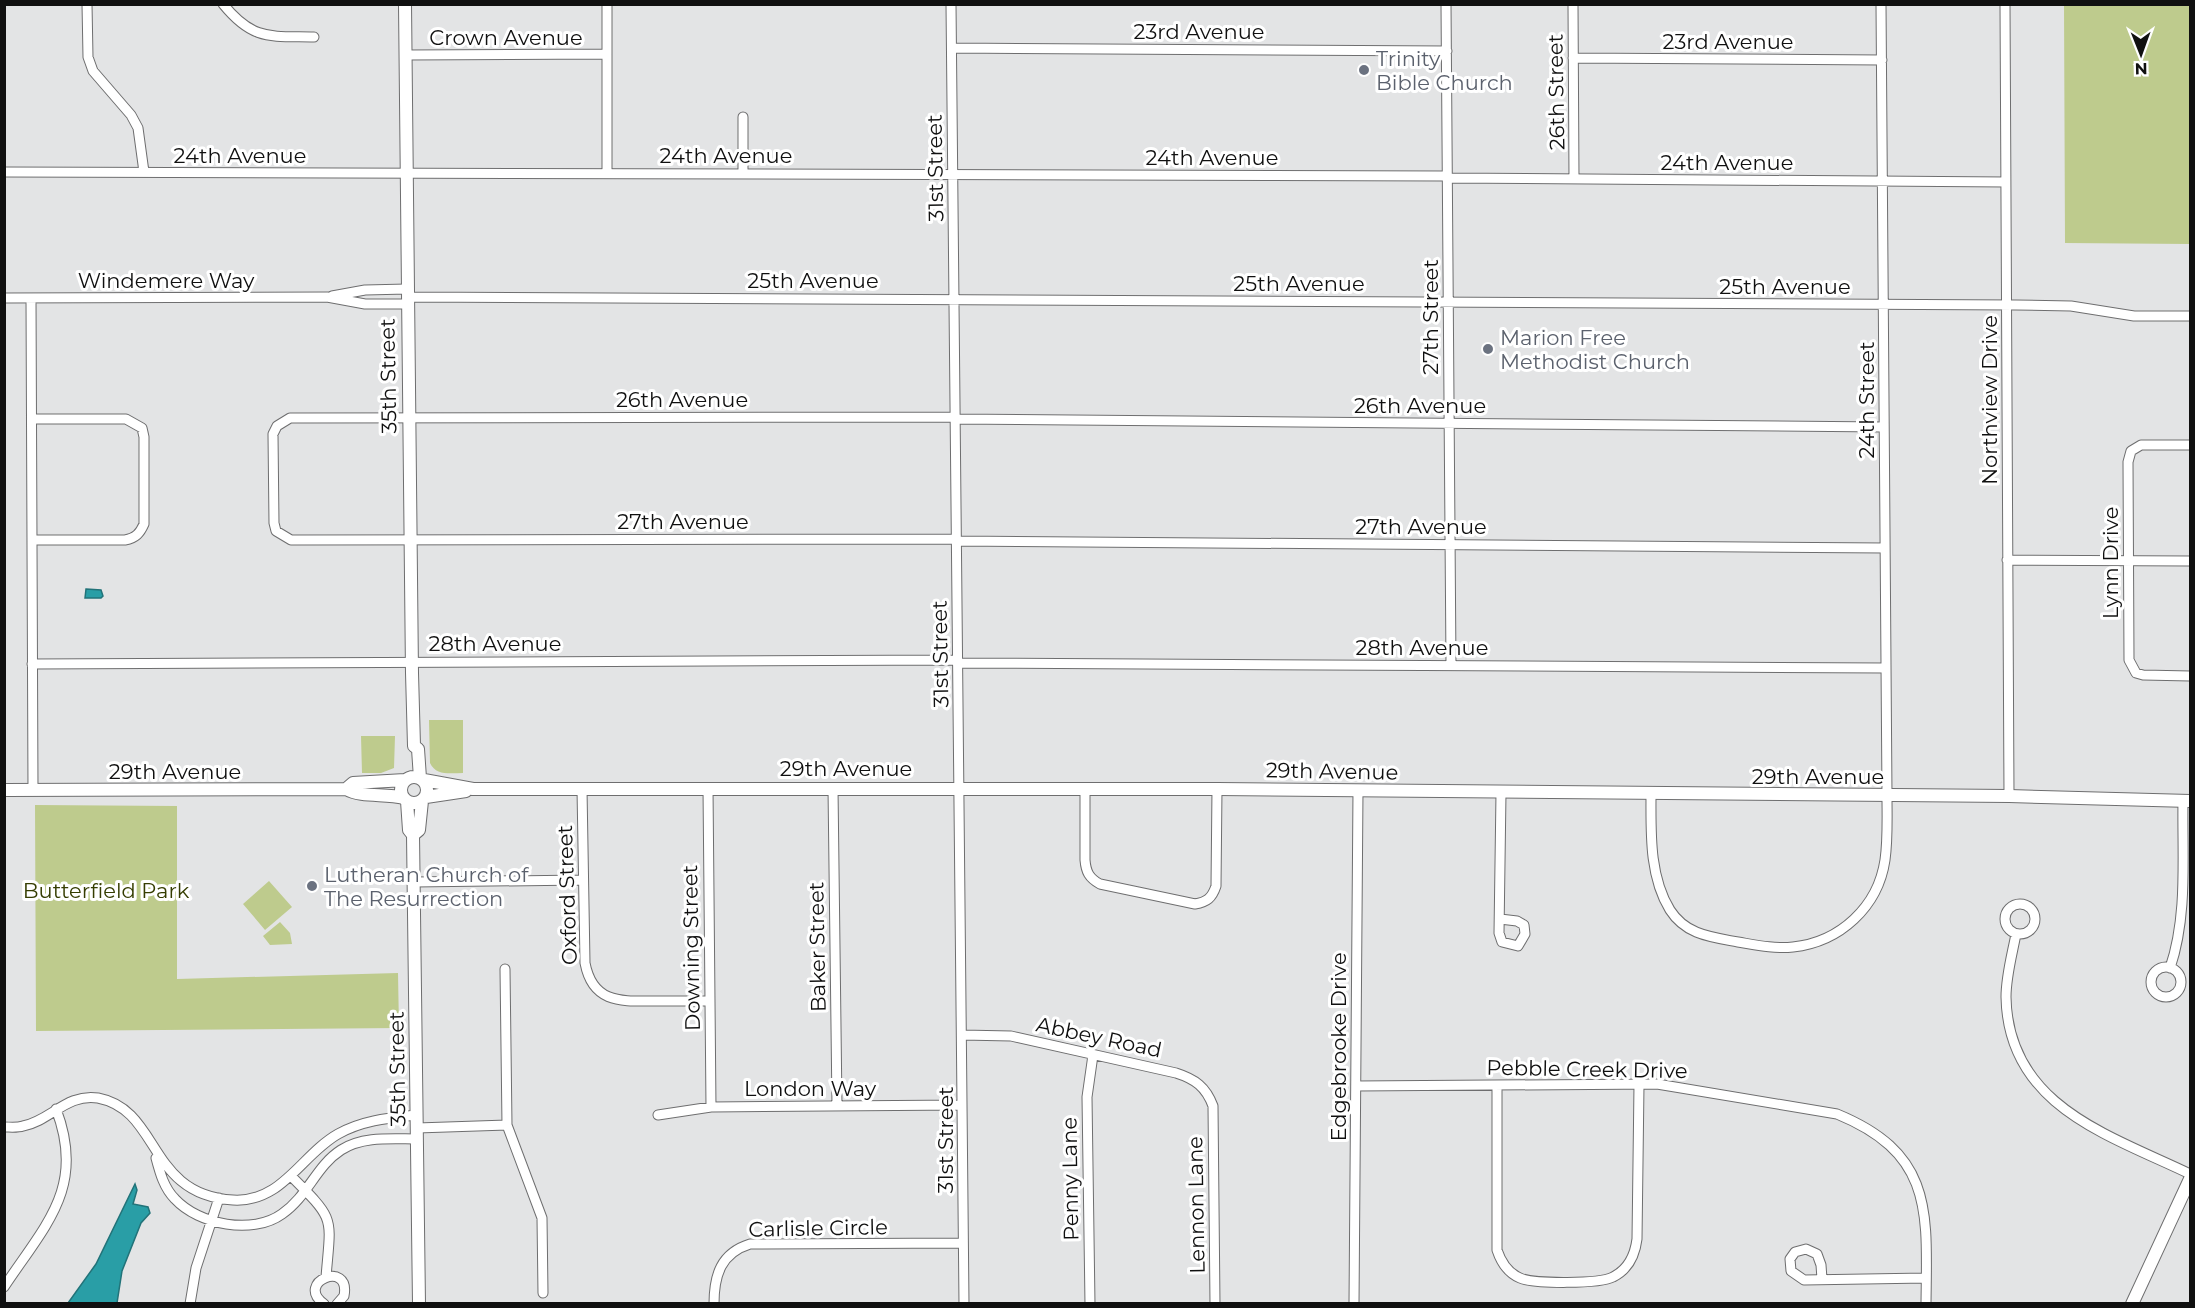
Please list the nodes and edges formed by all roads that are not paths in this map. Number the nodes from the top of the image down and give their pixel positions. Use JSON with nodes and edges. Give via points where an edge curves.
{"nodes":[{"id":1,"x":87,"y":4,"type":"edge"},
{"id":2,"x":223,"y":4,"type":"edge"},
{"id":3,"x":405,"y":4,"type":"edge"},
{"id":4,"x":607,"y":4,"type":"edge"},
{"id":5,"x":951,"y":4,"type":"edge"},
{"id":6,"x":1446,"y":4,"type":"edge"},
{"id":7,"x":1573,"y":4,"type":"edge"},
{"id":8,"x":1881,"y":4,"type":"edge"},
{"id":9,"x":2005,"y":4,"type":"edge"},
{"id":10,"x":314,"y":37,"type":"dead end"},
{"id":11,"x":952,"y":48,"type":"junction"},
{"id":12,"x":1447,"y":51,"type":"junction"},
{"id":13,"x":607,"y":54,"type":"junction"},
{"id":14,"x":406,"y":55,"type":"junction"},
{"id":15,"x":1573,"y":58,"type":"junction"},
{"id":16,"x":1882,"y":60,"type":"junction"},
{"id":17,"x":743,"y":117,"type":"dead end"},
{"id":18,"x":4,"y":172,"type":"edge"},
{"id":19,"x":144,"y":172,"type":"junction"},
{"id":20,"x":607,"y":173,"type":"junction"},
{"id":21,"x":743,"y":173,"type":"junction"},
{"id":22,"x":953,"y":173,"type":"junction"},
{"id":23,"x":406,"y":174,"type":"junction"},
{"id":24,"x":1447,"y":177,"type":"junction"},
{"id":25,"x":1575,"y":179,"type":"junction"},
{"id":26,"x":1882,"y":181,"type":"junction"},
{"id":27,"x":2006,"y":182,"type":"junction"},
{"id":28,"x":327,"y":297,"type":"junction"},
{"id":29,"x":407,"y":297,"type":"junction"},
{"id":30,"x":4,"y":298,"type":"edge"},
{"id":31,"x":31,"y":298,"type":"junction"},
{"id":32,"x":954,"y":298,"type":"junction"},
{"id":33,"x":1449,"y":302,"type":"junction"},
{"id":34,"x":1883,"y":305,"type":"junction"},
{"id":35,"x":2007,"y":305,"type":"junction"},
{"id":36,"x":2190,"y":316,"type":"edge"},
{"id":37,"x":408,"y":418,"type":"junction"},
{"id":38,"x":955,"y":418,"type":"junction"},
{"id":39,"x":32,"y":419,"type":"junction"},
{"id":40,"x":1449,"y":423,"type":"junction"},
{"id":41,"x":1884,"y":427,"type":"junction"},
{"id":42,"x":2190,"y":445,"type":"edge"},
{"id":43,"x":32,"y":540,"type":"junction"},
{"id":44,"x":410,"y":540,"type":"junction"},
{"id":45,"x":957,"y":540,"type":"junction"},
{"id":46,"x":1450,"y":544,"type":"junction"},
{"id":47,"x":1885,"y":548,"type":"junction"},
{"id":48,"x":2007,"y":560,"type":"junction"},
{"id":49,"x":2128,"y":561,"type":"junction"},
{"id":50,"x":2190,"y":561,"type":"edge"},
{"id":51,"x":412,"y":661,"type":"junction"},
{"id":52,"x":957,"y":661,"type":"junction"},
{"id":53,"x":32,"y":664,"type":"junction"},
{"id":54,"x":1450,"y":665,"type":"junction"},
{"id":55,"x":1886,"y":669,"type":"junction"},
{"id":56,"x":2190,"y":676,"type":"edge"},
{"id":57,"x":414,"y":779,"type":"junction"},
{"id":58,"x":708,"y":788,"type":"junction"},
{"id":59,"x":833,"y":788,"type":"junction"},
{"id":60,"x":959,"y":788,"type":"junction"},
{"id":61,"x":346,"y":789,"type":"junction"},
{"id":62,"x":473,"y":789,"type":"junction"},
{"id":63,"x":582,"y":789,"type":"junction"},
{"id":64,"x":1085,"y":789,"type":"junction"},
{"id":65,"x":1217,"y":789,"type":"junction"},
{"id":66,"x":4,"y":790,"type":"edge"},
{"id":67,"x":33,"y":790,"type":"junction"},
{"id":68,"x":1358,"y":791,"type":"junction"},
{"id":69,"x":1501,"y":793,"type":"junction"},
{"id":70,"x":1651,"y":794,"type":"junction"},
{"id":71,"x":1887,"y":796,"type":"junction"},
{"id":72,"x":2009,"y":796,"type":"junction"},
{"id":73,"x":424,"y":799,"type":"junction"},
{"id":74,"x":405,"y":800,"type":"junction"},
{"id":75,"x":2187,"y":801,"type":"edge"},
{"id":76,"x":413,"y":835,"type":"junction"},
{"id":77,"x":583,"y":880,"type":"junction"},
{"id":78,"x":414,"y":882,"type":"junction"},
{"id":79,"x":1500,"y":920,"type":"dead end"},
{"id":80,"x":2016,"y":934,"type":"dead end"},
{"id":81,"x":2170,"y":968,"type":"dead end"},
{"id":82,"x":505,"y":969,"type":"dead end"},
{"id":83,"x":710,"y":1001,"type":"junction"},
{"id":84,"x":962,"y":1035,"type":"junction"},
{"id":85,"x":1093,"y":1054,"type":"junction"},
{"id":86,"x":1639,"y":1084,"type":"junction"},
{"id":87,"x":1497,"y":1085,"type":"junction"},
{"id":88,"x":1356,"y":1086,"type":"junction"},
{"id":89,"x":962,"y":1105,"type":"junction"},
{"id":90,"x":837,"y":1106,"type":"junction"},
{"id":91,"x":1213,"y":1106,"type":"joint"},
{"id":92,"x":711,"y":1107,"type":"junction"},
{"id":93,"x":56,"y":1109,"type":"junction"},
{"id":94,"x":658,"y":1115,"type":"dead end"},
{"id":95,"x":507,"y":1125,"type":"junction"},
{"id":96,"x":4,"y":1127,"type":"edge"},
{"id":97,"x":417,"y":1127,"type":"junction"},
{"id":98,"x":152,"y":1144,"type":"junction"},
{"id":99,"x":2190,"y":1174,"type":"edge"},
{"id":100,"x":292,"y":1177,"type":"junction"},
{"id":101,"x":2190,"y":1179,"type":"edge"},
{"id":102,"x":307,"y":1191,"type":"junction"},
{"id":103,"x":219,"y":1198,"type":"junction"},
{"id":104,"x":211,"y":1221,"type":"junction"},
{"id":105,"x":963,"y":1243,"type":"junction"},
{"id":106,"x":326,"y":1277,"type":"junction"},
{"id":107,"x":1926,"y":1278,"type":"junction"},
{"id":108,"x":1822,"y":1279,"type":"dead end"},
{"id":109,"x":4,"y":1287,"type":"edge"},
{"id":110,"x":543,"y":1293,"type":"dead end"},
{"id":111,"x":190,"y":1304,"type":"edge"},
{"id":112,"x":324,"y":1304,"type":"edge"},
{"id":113,"x":337,"y":1304,"type":"edge"},
{"id":114,"x":418,"y":1304,"type":"edge"},
{"id":115,"x":714,"y":1304,"type":"edge"},
{"id":116,"x":964,"y":1304,"type":"edge"},
{"id":117,"x":1090,"y":1304,"type":"edge"},
{"id":118,"x":1215,"y":1304,"type":"edge"},
{"id":119,"x":1354,"y":1304,"type":"edge"},
{"id":120,"x":1926,"y":1304,"type":"edge"},
{"id":121,"x":2132,"y":1304,"type":"edge"}],
"edges":[{"from":1,"to":19,"type":"street","via":[[88,57],[93,71],[138,128]]},
{"from":2,"to":10,"type":"street","via":[[247,29],[264,35]]},
{"from":3,"to":14,"type":"street","name":"35th Street"},
{"from":4,"to":13,"type":"street"},
{"from":5,"to":11,"type":"street","name":"31st Street"},
{"from":6,"to":12,"type":"street","name":"27th Street"},
{"from":7,"to":15,"type":"street","name":"26th Street"},
{"from":8,"to":16,"type":"street","name":"24th Street"},
{"from":9,"to":27,"type":"street","name":"Northview Drive"},
{"from":11,"to":12,"type":"street","name":"23rd Avenue"},
{"from":11,"to":22,"type":"street","name":"31st Street"},
{"from":12,"to":24,"type":"street","name":"27th Street"},
{"from":13,"to":14,"type":"street","name":"Crown Avenue"},
{"from":13,"to":20,"type":"street"},
{"from":14,"to":23,"type":"street","name":"35th Street"},
{"from":15,"to":16,"type":"street","name":"23rd Avenue"},
{"from":15,"to":25,"type":"street","name":"26th Street"},
{"from":16,"to":26,"type":"street","name":"24th Street"},
{"from":17,"to":21,"type":"street"},
{"from":18,"to":19,"type":"street","name":"24th Avenue"},
{"from":19,"to":23,"type":"street","name":"24th Avenue"},
{"from":20,"to":21,"type":"street","name":"24th Avenue"},
{"from":20,"to":23,"type":"street","name":"24th Avenue"},
{"from":21,"to":22,"type":"street","name":"24th Avenue"},
{"from":22,"to":24,"type":"street","name":"24th Avenue"},
{"from":22,"to":32,"type":"street","name":"31st Street"},
{"from":23,"to":29,"type":"street","name":"35th Street"},
{"from":24,"to":25,"type":"street","name":"24th Avenue"},
{"from":24,"to":33,"type":"street","name":"27th Street"},
{"from":25,"to":26,"type":"street","name":"24th Avenue"},
{"from":26,"to":27,"type":"street","name":"24th Avenue"},
{"from":26,"to":34,"type":"street","name":"24th Street"},
{"from":27,"to":35,"type":"street","name":"Northview Drive"},
{"from":28,"to":29,"type":"street","name":"Windemere Way","via":[[366,290]]},
{"from":28,"to":29,"type":"street","name":"Windemere Way","via":[[366,304]]},
{"from":28,"to":31,"type":"street","name":"Windemere Way"},
{"from":29,"to":32,"type":"street","name":"25th Avenue"},
{"from":29,"to":37,"type":"street","name":"35th Street"},
{"from":30,"to":31,"type":"street","name":"Windemere Way"},
{"from":31,"to":39,"type":"street"},
{"from":32,"to":33,"type":"street","name":"25th Avenue"},
{"from":32,"to":38,"type":"street","name":"31st Street"},
{"from":33,"to":34,"type":"street","name":"25th Avenue"},
{"from":33,"to":40,"type":"street","name":"27th Street"},
{"from":34,"to":35,"type":"street","name":"25th Avenue"},
{"from":34,"to":41,"type":"street","name":"24th Street"},
{"from":35,"to":36,"type":"street","name":"25th Avenue","via":[[2071,306],[2134,316]]},
{"from":35,"to":48,"type":"street","name":"Northview Drive"},
{"from":37,"to":38,"type":"street","name":"26th Avenue"},
{"from":37,"to":44,"type":"street","name":"35th Street"},
{"from":37,"to":44,"type":"street","name":"26th Avenue","via":[[282,421],[273,434],[274,523],[276,531],[291,540]]},
{"from":38,"to":40,"type":"street","name":"26th Avenue"},
{"from":38,"to":45,"type":"street","name":"31st Street"},
{"from":39,"to":43,"type":"street"},
{"from":39,"to":43,"type":"street","via":[[126,419],[141,428],[144,524],[133,538],[125,540]]},
{"from":40,"to":41,"type":"street","name":"26th Avenue"},
{"from":40,"to":46,"type":"street","name":"27th Street"},
{"from":41,"to":47,"type":"street","name":"24th Street"},
{"from":42,"to":49,"type":"street","name":"Lynn Drive","via":[[2141,445],[2131,451]]},
{"from":43,"to":53,"type":"street"},
{"from":44,"to":45,"type":"street","name":"27th Avenue"},
{"from":44,"to":51,"type":"street","name":"35th Street"},
{"from":45,"to":46,"type":"street","name":"27th Avenue"},
{"from":45,"to":52,"type":"street","name":"31st Street"},
{"from":46,"to":47,"type":"street","name":"27th Avenue"},
{"from":46,"to":54,"type":"street","name":"27th Street"},
{"from":47,"to":55,"type":"street","name":"24th Street"},
{"from":48,"to":49,"type":"street"},
{"from":48,"to":72,"type":"street","name":"Northview Drive"},
{"from":49,"to":50,"type":"street"},
{"from":49,"to":56,"type":"street","name":"Lynn Drive","via":[[2129,660],[2136,673]]},
{"from":51,"to":52,"type":"street","name":"28th Avenue"},
{"from":51,"to":53,"type":"street","name":"28th Avenue"},
{"from":51,"to":57,"type":"street","name":"35th Street","via":[[414,746],[418,749]]},
{"from":52,"to":54,"type":"street","name":"28th Avenue"},
{"from":52,"to":60,"type":"street","name":"31st Street"},
{"from":53,"to":67,"type":"street"},
{"from":54,"to":55,"type":"street","name":"28th Avenue"},
{"from":55,"to":71,"type":"street","name":"24th Street"},
{"from":57,"to":61,"type":"street","name":"29th Avenue","via":[[353,783]]},
{"from":57,"to":62,"type":"street","name":"29th Avenue"},
{"from":57,"to":73,"type":"street","via":[[428,788]]},
{"from":57,"to":74,"type":"street","via":[[401,787]]},
{"from":58,"to":59,"type":"street","name":"29th Avenue"},
{"from":58,"to":63,"type":"street","name":"29th Avenue"},
{"from":58,"to":83,"type":"street","name":"Downing Street"},
{"from":59,"to":60,"type":"street","name":"29th Avenue"},
{"from":59,"to":90,"type":"street","name":"Baker Street"},
{"from":60,"to":64,"type":"street","name":"29th Avenue"},
{"from":60,"to":84,"type":"street","name":"31st Street"},
{"from":61,"to":67,"type":"street","name":"29th Avenue"},
{"from":61,"to":74,"type":"street","name":"29th Avenue"},
{"from":62,"to":63,"type":"street","name":"29th Avenue"},
{"from":62,"to":73,"type":"street","name":"29th Avenue"},
{"from":63,"to":77,"type":"street","name":"Oxford Street"},
{"from":64,"to":65,"type":"street","name":"29th Avenue"},
{"from":64,"to":65,"type":"street","via":[[1085,860],[1091,879],[1195,904],[1206,903],[1216,886]]},
{"from":65,"to":68,"type":"street","name":"29th Avenue"},
{"from":66,"to":67,"type":"street","name":"29th Avenue"},
{"from":68,"to":69,"type":"street","name":"29th Avenue"},
{"from":68,"to":88,"type":"street","name":"Edgebrooke Drive"},
{"from":69,"to":70,"type":"street","name":"29th Avenue"},
{"from":69,"to":79,"type":"street"},
{"from":70,"to":71,"type":"street","name":"29th Avenue"},
{"from":70,"to":71,"type":"street","name":"24th Street","via":[[1658,877],[1663,896],[1679,921],[1704,936],[1769,947],[1792,947],[1822,940],[1859,915],[1883,871]]},
{"from":71,"to":72,"type":"street","name":"29th Avenue"},
{"from":72,"to":75,"type":"street","name":"29th Avenue"},
{"from":73,"to":74,"type":"street","via":[[414,803]]},
{"from":73,"to":76,"type":"street","name":"35th Street","via":[[419,830]]},
{"from":74,"to":76,"type":"street","name":"35th Street"},
{"from":75,"to":81,"type":"street","via":[[2181,919]]},
{"from":76,"to":78,"type":"street","name":"35th Street"},
{"from":77,"to":78,"type":"street"},
{"from":77,"to":83,"type":"street","name":"Oxford Street","via":[[585,963],[591,982],[600,992],[624,1001]]},
{"from":78,"to":97,"type":"street","name":"35th Street"},
{"from":80,"to":99,"type":"street","via":[[2007,981],[2007,1012],[2015,1045],[2040,1089],[2082,1123]]},
{"from":82,"to":95,"type":"street"},
{"from":83,"to":92,"type":"street","name":"Downing Street"},
{"from":84,"to":85,"type":"street","name":"Abbey Road","via":[[1011,1036]]},
{"from":84,"to":89,"type":"street","name":"31st Street"},
{"from":85,"to":91,"type":"street","name":"Abbey Road","via":[[1191,1077],[1201,1085]]},
{"from":85,"to":117,"type":"street","name":"Penny Lane","via":[[1087,1097]]},
{"from":86,"to":87,"type":"street","name":"Pebble Creek Drive"},
{"from":86,"to":87,"type":"street","via":[[1637,1239],[1633,1258],[1621,1271],[1603,1280],[1529,1281],[1510,1272],[1497,1250]]},
{"from":86,"to":107,"type":"street","name":"Pebble Creek Drive","via":[[1681,1086],[1826,1112],[1866,1126],[1898,1153],[1921,1194],[1927,1225]]},
{"from":87,"to":88,"type":"street","name":"Pebble Creek Drive"},
{"from":88,"to":119,"type":"street","name":"Edgebrooke Drive"},
{"from":89,"to":90,"type":"street","name":"London Way"},
{"from":89,"to":105,"type":"street","name":"31st Street"},
{"from":90,"to":92,"type":"street","name":"London Way"},
{"from":91,"to":118,"type":"street","name":"Lennon Lane"},
{"from":92,"to":94,"type":"street","name":"London Way"},
{"from":93,"to":96,"type":"street","via":[[23,1126]]},
{"from":93,"to":98,"type":"street","via":[[75,1099],[98,1098],[131,1115]]},
{"from":93,"to":109,"type":"street","via":[[68,1153],[63,1191]]},
{"from":95,"to":97,"type":"street"},
{"from":95,"to":110,"type":"street","via":[[542,1218]]},
{"from":97,"to":100,"type":"street","via":[[375,1120],[355,1126],[318,1148]]},
{"from":97,"to":102,"type":"street","via":[[340,1150],[325,1163]]},
{"from":97,"to":114,"type":"street","name":"35th Street"},
{"from":98,"to":103,"type":"street","via":[[175,1178],[196,1191]]},
{"from":98,"to":104,"type":"street","via":[[163,1182],[176,1200]]},
{"from":100,"to":102,"type":"street"},
{"from":100,"to":103,"type":"street","via":[[258,1197]]},
{"from":101,"to":121,"type":"street"},
{"from":102,"to":104,"type":"street","via":[[280,1216],[258,1223]]},
{"from":102,"to":106,"type":"street","via":[[329,1221]]},
{"from":103,"to":104,"type":"street"},
{"from":104,"to":111,"type":"street","via":[[196,1268]]},
{"from":105,"to":115,"type":"street","name":"Carlisle Circle","via":[[750,1244],[736,1248],[725,1258],[717,1273]]},
{"from":105,"to":116,"type":"street","name":"31st Street"},
{"from":106,"to":112,"type":"street","via":[[316,1287]]},
{"from":106,"to":113,"type":"street","via":[[339,1279],[344,1287],[344,1296]]},
{"from":107,"to":108,"type":"street"},
{"from":107,"to":120,"type":"street","name":"Pebble Creek Drive"}]}
